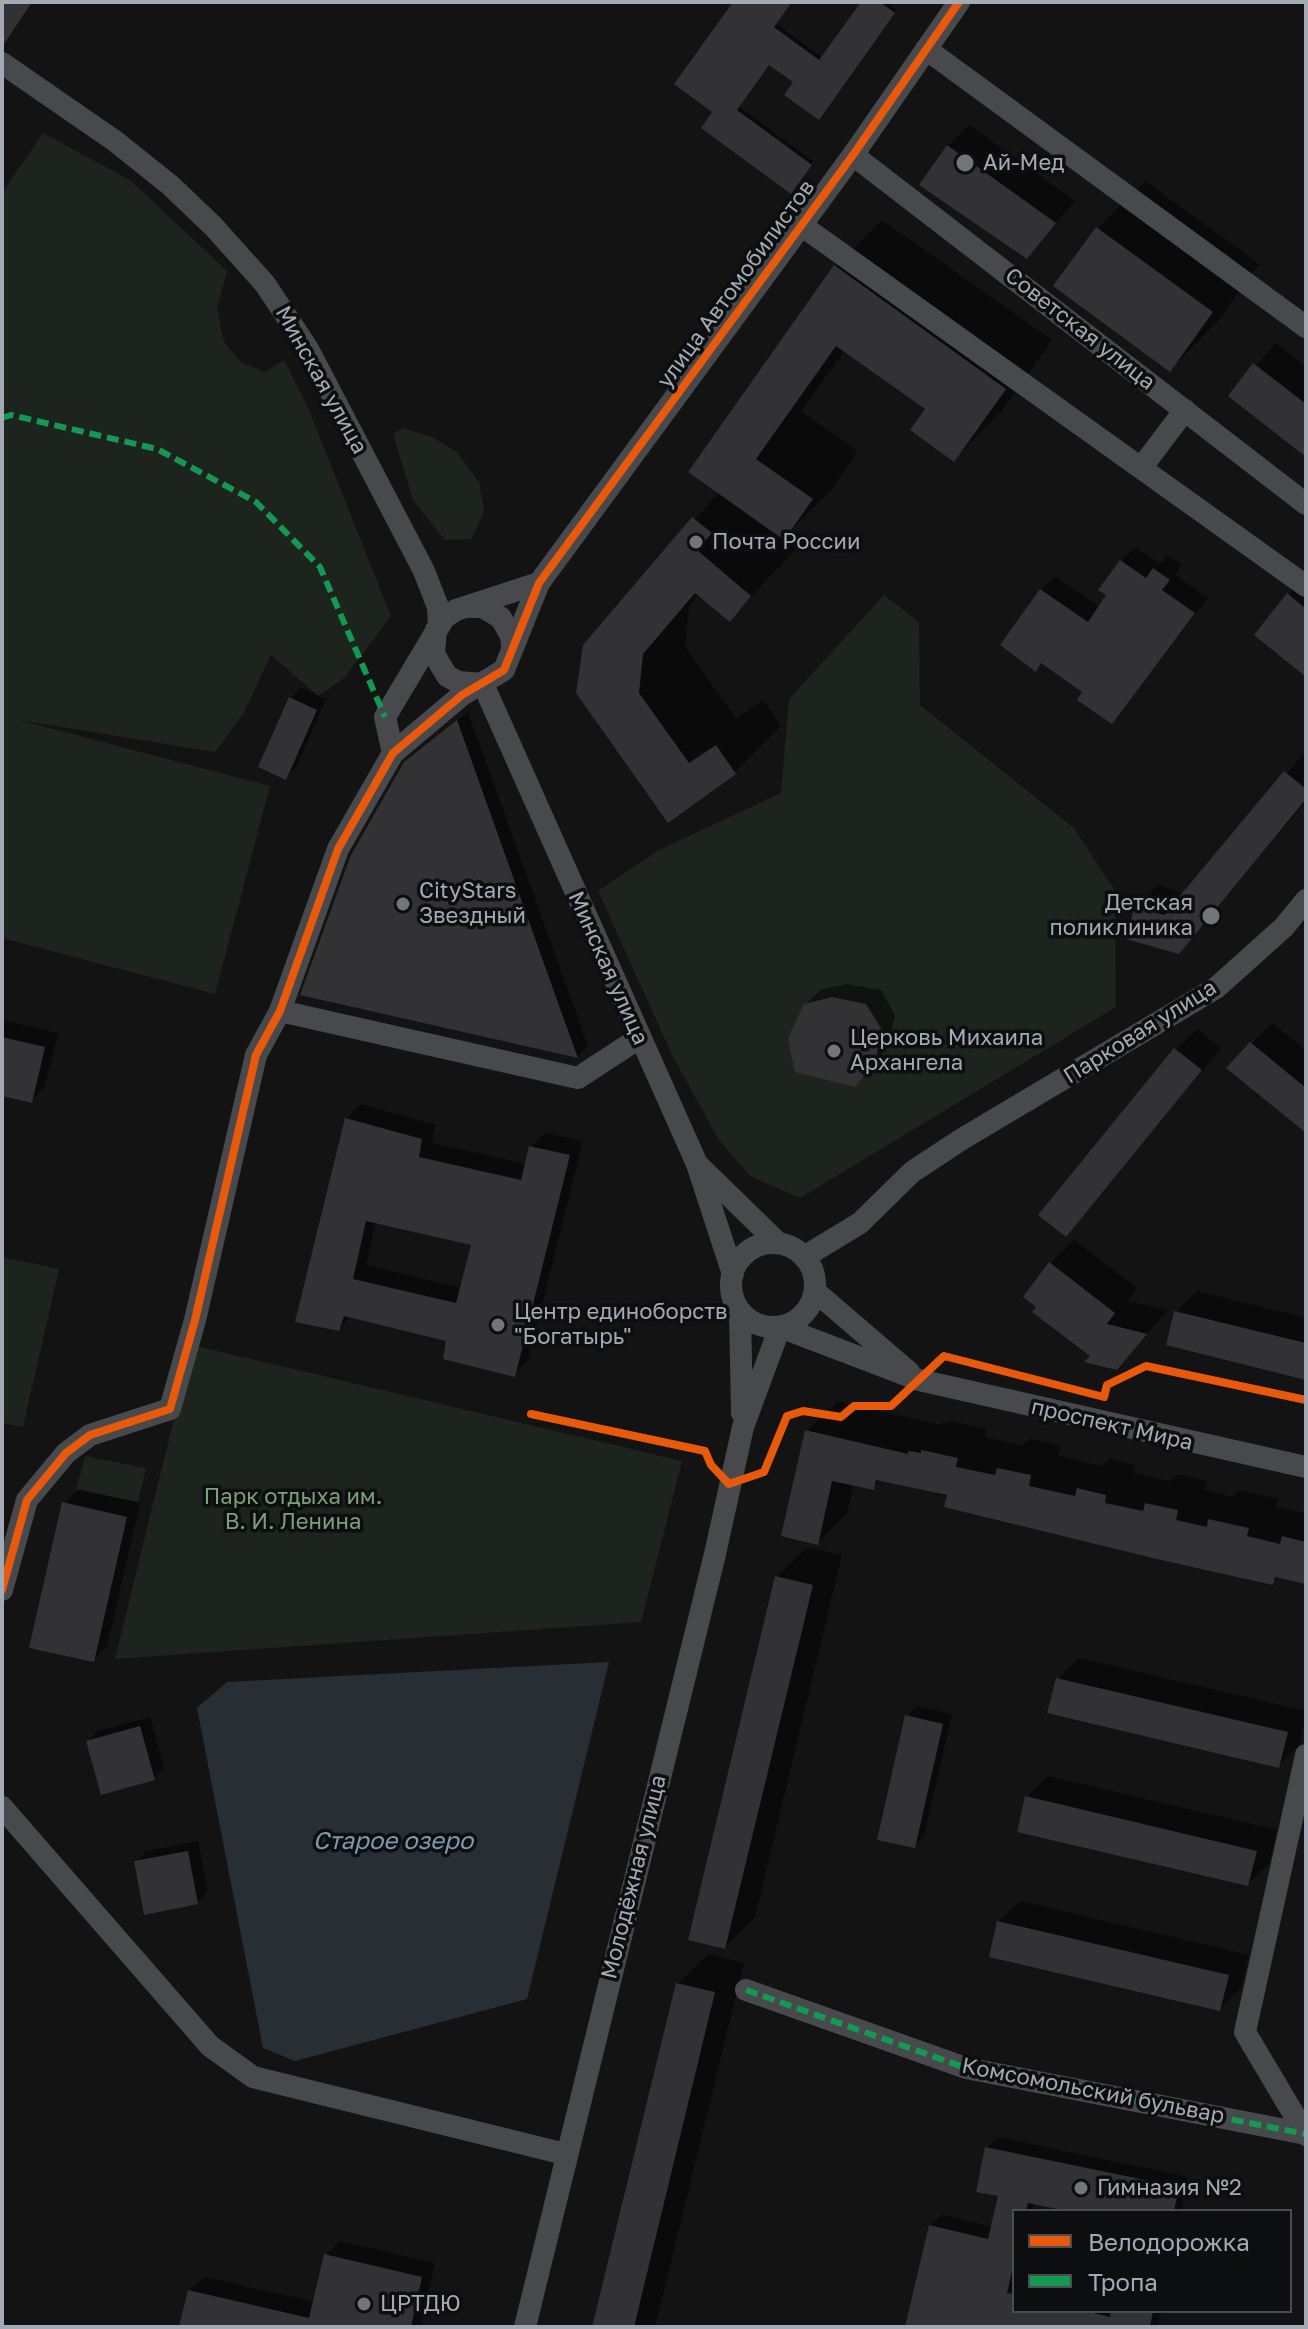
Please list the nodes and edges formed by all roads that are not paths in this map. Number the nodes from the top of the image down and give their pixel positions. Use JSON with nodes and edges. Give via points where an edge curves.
{"nodes":[{"id":1,"x":959,"y":2,"type":"edge"},
{"id":2,"x":926,"y":49,"type":"junction"},
{"id":3,"x":2,"y":63,"type":"edge"},
{"id":4,"x":853,"y":155,"type":"junction"},
{"id":5,"x":801,"y":225,"type":"junction"},
{"id":6,"x":1306,"y":327,"type":"edge"},
{"id":7,"x":1185,"y":410,"type":"junction"},
{"id":8,"x":1141,"y":468,"type":"junction"},
{"id":9,"x":1306,"y":504,"type":"edge"},
{"id":10,"x":539,"y":583,"type":"junction"},
{"id":11,"x":1306,"y":586,"type":"edge"},
{"id":12,"x":449,"y":618,"type":"junction"},
{"id":13,"x":512,"y":646,"type":"junction"},
{"id":14,"x":483,"y":684,"type":"junction"},
{"id":15,"x":393,"y":753,"type":"junction"},
{"id":16,"x":1306,"y":900,"type":"edge"},
{"id":17,"x":280,"y":1011,"type":"junction"},
{"id":18,"x":639,"y":1038,"type":"junction"},
{"id":19,"x":697,"y":1164,"type":"junction"},
{"id":20,"x":778,"y":1243,"type":"junction"},
{"id":21,"x":804,"y":1257,"type":"junction"},
{"id":22,"x":733,"y":1274,"type":"junction"},
{"id":23,"x":817,"y":1293,"type":"junction"},
{"id":24,"x":740,"y":1311,"type":"junction"},
{"id":25,"x":780,"y":1327,"type":"junction"},
{"id":26,"x":919,"y":1380,"type":"junction"},
{"id":27,"x":743,"y":1427,"type":"junction"},
{"id":28,"x":1306,"y":1467,"type":"edge"},
{"id":29,"x":2,"y":1590,"type":"edge"},
{"id":30,"x":1306,"y":1755,"type":"edge"},
{"id":31,"x":2,"y":1807,"type":"edge"},
{"id":32,"x":746,"y":1990,"type":"dead end"},
{"id":33,"x":1306,"y":2134,"type":"edge"},
{"id":34,"x":565,"y":2154,"type":"junction"},
{"id":35,"x":525,"y":2327,"type":"edge"}],
"edges":[{"from":1,"to":2,"type":"street","name":"улица Автомобилистов"},
{"from":2,"to":4,"type":"street","name":"улица Автомобилистов"},
{"from":2,"to":6,"type":"street"},
{"from":3,"to":12,"type":"street","name":"Минская улица","via":[[170,185],[265,284],[308,349]]},
{"from":4,"to":5,"type":"street","name":"улица Автомобилистов"},
{"from":4,"to":7,"type":"street","name":"Советская улица"},
{"from":5,"to":8,"type":"street"},
{"from":5,"to":10,"type":"street","name":"улица Автомобилистов"},
{"from":7,"to":8,"type":"street"},
{"from":7,"to":9,"type":"street","name":"Советская улица"},
{"from":8,"to":11,"type":"street"},
{"from":10,"to":12,"type":"street"},
{"from":10,"to":13,"type":"street","name":"улица Автомобилистов"},
{"from":12,"to":13,"type":"street","via":[[483,607],[501,618]]},
{"from":12,"to":14,"type":"street","via":[[434,654],[447,676]]},
{"from":12,"to":15,"type":"street","via":[[385,717]]},
{"from":13,"to":14,"type":"street","via":[[504,670]]},
{"from":14,"to":15,"type":"street","via":[[462,695]]},
{"from":14,"to":18,"type":"street","name":"Минская улица"},
{"from":15,"to":17,"type":"street","via":[[338,849]]},
{"from":16,"to":21,"type":"street","name":"Парковая улица","via":[[1216,988],[962,1139],[912,1172],[860,1223]]},
{"from":17,"to":18,"type":"street","via":[[578,1078]]},
{"from":17,"to":29,"type":"street","via":[[256,1055],[170,1409],[90,1435],[66,1453],[27,1500]]},
{"from":18,"to":19,"type":"street","name":"Минская улица"},
{"from":19,"to":20,"type":"street","name":"Минская улица"},
{"from":19,"to":22,"type":"street","name":"Минская улица"},
{"from":20,"to":21,"type":"street"},
{"from":20,"to":22,"type":"street","via":[[745,1254]]},
{"from":21,"to":23,"type":"street"},
{"from":22,"to":24,"type":"street","via":[[732,1293]]},
{"from":23,"to":25,"type":"street","via":[[797,1320]]},
{"from":23,"to":26,"type":"street","name":"проспект Мира"},
{"from":24,"to":25,"type":"street","via":[[763,1326]]},
{"from":24,"to":27,"type":"street","name":"Молодёжная улица"},
{"from":25,"to":26,"type":"street","name":"проспект Мира"},
{"from":25,"to":27,"type":"street","name":"Молодёжная улица"},
{"from":26,"to":28,"type":"street","name":"проспект Мира"},
{"from":27,"to":34,"type":"street","name":"Молодёжная улица"},
{"from":30,"to":33,"type":"street","via":[[1245,2032]]},
{"from":31,"to":34,"type":"street","via":[[210,2046],[253,2077]]},
{"from":32,"to":33,"type":"street","name":"Комсомольский бульвар","via":[[966,2068]]},
{"from":34,"to":35,"type":"street","name":"Молодёжная улица"}]}
